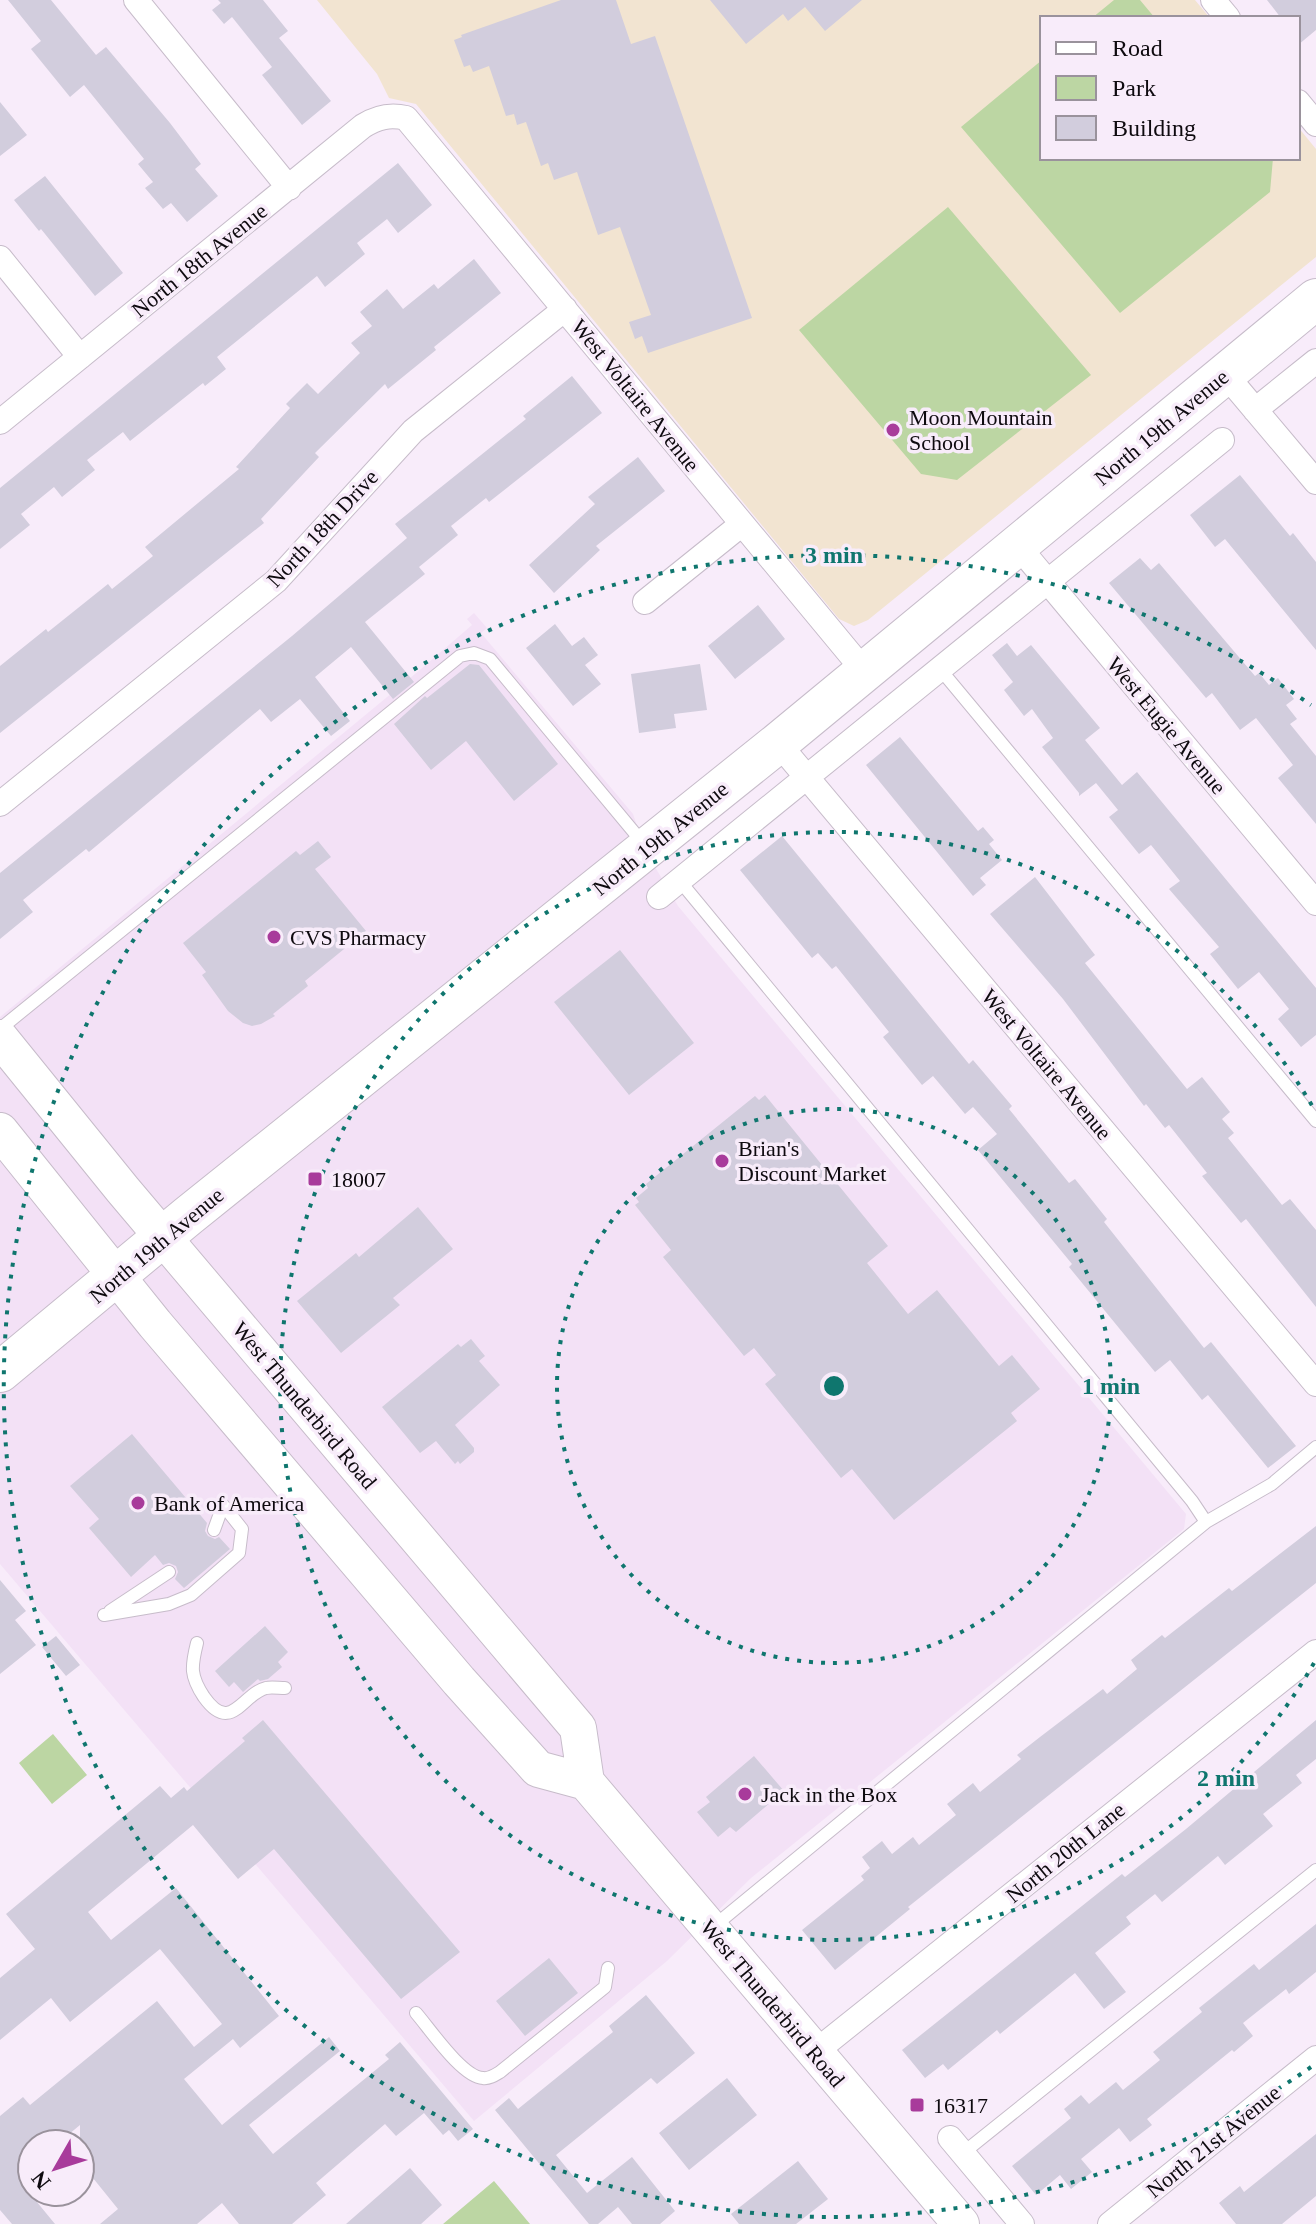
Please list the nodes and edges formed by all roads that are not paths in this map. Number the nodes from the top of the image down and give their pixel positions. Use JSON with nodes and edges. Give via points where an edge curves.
{"nodes":[{"id":1,"x":136,"y":0,"type":"edge"},
{"id":2,"x":1213,"y":0,"type":"edge"},
{"id":3,"x":1226,"y":16,"type":"edge"},
{"id":4,"x":1300,"y":104,"type":"edge"},
{"id":5,"x":406,"y":118,"type":"joint"},
{"id":6,"x":1316,"y":124,"type":"edge"},
{"id":7,"x":289,"y":188,"type":"junction"},
{"id":8,"x":0,"y":258,"type":"edge"},
{"id":9,"x":1316,"y":299,"type":"edge"},
{"id":10,"x":565,"y":309,"type":"junction"},
{"id":11,"x":80,"y":357,"type":"junction"},
{"id":12,"x":1316,"y":361,"type":"edge"},
{"id":13,"x":1225,"y":374,"type":"junction"},
{"id":14,"x":1255,"y":410,"type":"junction"},
{"id":15,"x":0,"y":422,"type":"edge"},
{"id":16,"x":1222,"y":440,"type":"dead end"},
{"id":17,"x":1316,"y":482,"type":"edge"},
{"id":18,"x":742,"y":524,"type":"junction"},
{"id":19,"x":1018,"y":546,"type":"junction"},
{"id":20,"x":1046,"y":582,"type":"junction"},
{"id":21,"x":645,"y":602,"type":"dead end"},
{"id":22,"x":940,"y":669,"type":"junction"},
{"id":23,"x":865,"y":672,"type":"junction"},
{"id":24,"x":778,"y":743,"type":"junction"},
{"id":25,"x":804,"y":776,"type":"junction"},
{"id":26,"x":0,"y":804,"type":"edge"},
{"id":27,"x":647,"y":849,"type":"junction"},
{"id":28,"x":679,"y":880,"type":"junction"},
{"id":29,"x":659,"y":897,"type":"dead end"},
{"id":30,"x":1316,"y":903,"type":"edge"},
{"id":31,"x":0,"y":1029,"type":"edge"},
{"id":32,"x":0,"y":1038,"type":"edge"},
{"id":33,"x":1316,"y":1121,"type":"edge"},
{"id":34,"x":0,"y":1131,"type":"edge"},
{"id":35,"x":163,"y":1238,"type":"junction"},
{"id":36,"x":117,"y":1277,"type":"junction"},
{"id":37,"x":0,"y":1372,"type":"edge"},
{"id":38,"x":1316,"y":1384,"type":"edge"},
{"id":39,"x":1316,"y":1447,"type":"edge"},
{"id":40,"x":1206,"y":1522,"type":"junction"},
{"id":41,"x":214,"y":1530,"type":"dead end"},
{"id":42,"x":169,"y":1572,"type":"dead end"},
{"id":43,"x":197,"y":1643,"type":"dead end"},
{"id":44,"x":1316,"y":1652,"type":"edge"},
{"id":45,"x":285,"y":1688,"type":"dead end"},
{"id":46,"x":586,"y":1782,"type":"junction"},
{"id":47,"x":1316,"y":1870,"type":"edge"},
{"id":48,"x":710,"y":1929,"type":"junction"},
{"id":49,"x":608,"y":1968,"type":"dead end"},
{"id":50,"x":416,"y":2013,"type":"dead end"},
{"id":51,"x":815,"y":2052,"type":"junction"},
{"id":52,"x":1316,"y":2058,"type":"edge"},
{"id":53,"x":957,"y":2145,"type":"joint"},
{"id":54,"x":961,"y":2224,"type":"edge"},
{"id":55,"x":1022,"y":2224,"type":"edge"},
{"id":56,"x":1110,"y":2224,"type":"edge"}],
"edges":[{"from":1,"to":7,"type":"street"},
{"from":2,"to":3,"type":"street"},
{"from":4,"to":6,"type":"street"},
{"from":5,"to":7,"type":"street","name":"North 18th Avenue","via":[[372,120]]},
{"from":5,"to":10,"type":"street","name":"West Voltaire Avenue"},
{"from":7,"to":11,"type":"street","name":"North 18th Avenue"},
{"from":8,"to":11,"type":"street"},
{"from":9,"to":13,"type":"main road","name":"North 19th Avenue"},
{"from":10,"to":18,"type":"street","name":"West Voltaire Avenue"},
{"from":10,"to":26,"type":"street","name":"North 18th Drive","via":[[413,431],[276,581]]},
{"from":11,"to":15,"type":"street","name":"North 18th Avenue"},
{"from":12,"to":14,"type":"street"},
{"from":13,"to":14,"type":"street"},
{"from":13,"to":19,"type":"main road","name":"North 19th Avenue"},
{"from":14,"to":17,"type":"street"},
{"from":16,"to":20,"type":"street","name":"North 19th Avenue"},
{"from":18,"to":21,"type":"street"},
{"from":18,"to":23,"type":"street","name":"West Voltaire Avenue"},
{"from":19,"to":20,"type":"street","name":"West Eugie Avenue"},
{"from":19,"to":23,"type":"main road","name":"North 19th Avenue"},
{"from":20,"to":22,"type":"street","name":"North 19th Avenue"},
{"from":20,"to":30,"type":"street","name":"West Eugie Avenue"},
{"from":22,"to":25,"type":"street","name":"North 19th Avenue"},
{"from":22,"to":33,"type":"lane"},
{"from":23,"to":24,"type":"main road","name":"North 19th Avenue"},
{"from":24,"to":25,"type":"street","name":"West Voltaire Avenue"},
{"from":24,"to":27,"type":"main road","name":"North 19th Avenue"},
{"from":25,"to":28,"type":"street","name":"North 19th Avenue"},
{"from":25,"to":38,"type":"street","name":"West Voltaire Avenue"},
{"from":27,"to":31,"type":"lane","via":[[490,659],[474,653],[460,656]]},
{"from":27,"to":35,"type":"main road","name":"North 19th Avenue"},
{"from":28,"to":29,"type":"street","name":"North 19th Avenue"},
{"from":28,"to":40,"type":"lane"},
{"from":32,"to":35,"type":"main road","name":"West Thunderbird Road"},
{"from":34,"to":36,"type":"main road"},
{"from":35,"to":36,"type":"main road","name":"North 19th Avenue"},
{"from":35,"to":46,"type":"main road","name":"West Thunderbird Road","via":[[578,1728]]},
{"from":36,"to":37,"type":"main road","name":"North 19th Avenue"},
{"from":36,"to":46,"type":"main road","via":[[538,1769]]},
{"from":39,"to":40,"type":"lane","via":[[1272,1484]]},
{"from":40,"to":48,"type":"lane"},
{"from":41,"to":42,"type":"lane","via":[[223,1505],[242,1529],[239,1553],[191,1595],[104,1615]]},
{"from":43,"to":45,"type":"lane","via":[[194,1682],[221,1713],[233,1712],[264,1688]]},
{"from":44,"to":51,"type":"street","name":"North 20th Lane"},
{"from":46,"to":48,"type":"main road","name":"West Thunderbird Road"},
{"from":47,"to":53,"type":"lane"},
{"from":48,"to":51,"type":"main road","name":"West Thunderbird Road"},
{"from":49,"to":50,"type":"lane","via":[[605,1987],[500,2072],[484,2079],[466,2071]]},
{"from":51,"to":54,"type":"main road","name":"West Thunderbird Road"},
{"from":52,"to":56,"type":"street","name":"North 21st Avenue"},
{"from":53,"to":55,"type":"street"}]}
